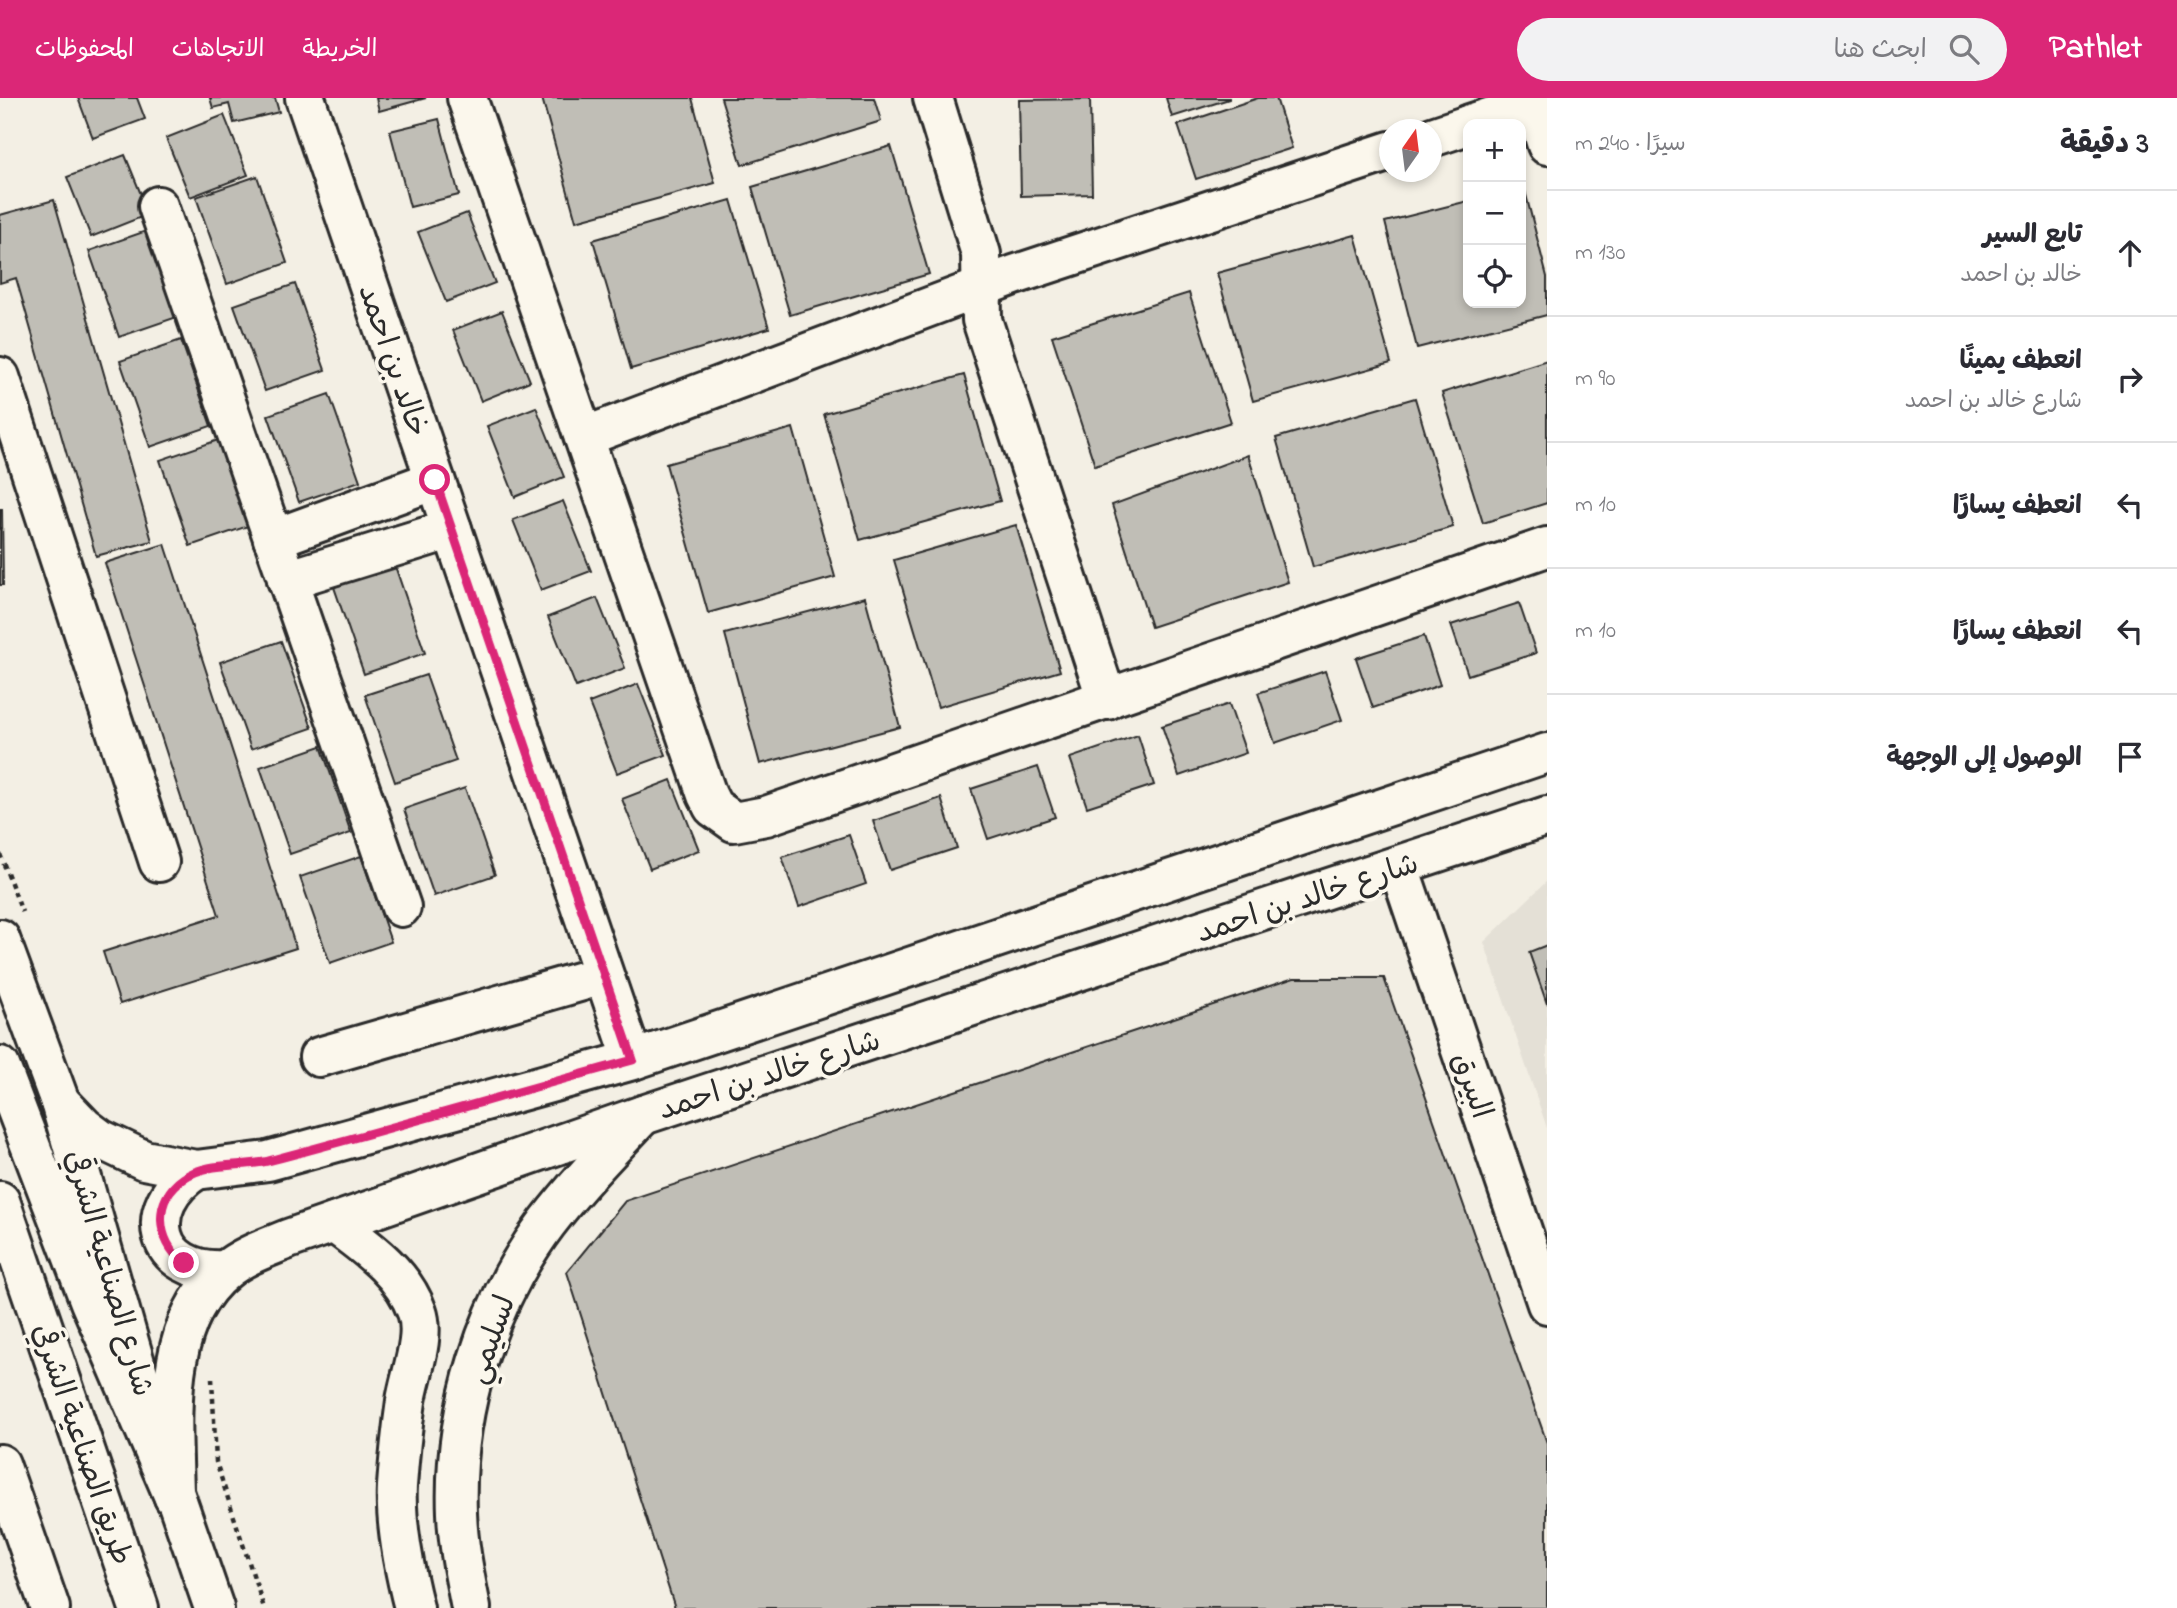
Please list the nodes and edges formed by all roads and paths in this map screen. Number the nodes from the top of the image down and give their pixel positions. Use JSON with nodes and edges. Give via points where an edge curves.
{"nodes":[{"id":1,"x":305,"y":98,"type":"edge"},
{"id":2,"x":467,"y":98,"type":"edge"},
{"id":3,"x":933,"y":98,"type":"edge"},
{"id":4,"x":1533,"y":101,"type":"edge"},
{"id":5,"x":1485,"y":119,"type":"edge"},
{"id":6,"x":1463,"y":127,"type":"edge"},
{"id":7,"x":1442,"y":134,"type":"edge"},
{"id":8,"x":1547,"y":145,"type":"edge"},
{"id":9,"x":1379,"y":155,"type":"edge"},
{"id":10,"x":158,"y":206,"type":"dead end"},
{"id":11,"x":984,"y":287,"type":"junction"},
{"id":12,"x":0,"y":377,"type":"edge"},
{"id":13,"x":584,"y":437,"type":"junction"},
{"id":14,"x":435,"y":480,"type":"junction"},
{"id":15,"x":452,"y":529,"type":"junction"},
{"id":16,"x":273,"y":539,"type":"junction"},
{"id":17,"x":1547,"y":547,"type":"edge"},
{"id":18,"x":287,"y":580,"type":"junction"},
{"id":19,"x":1107,"y":700,"type":"junction"},
{"id":20,"x":1547,"y":752,"type":"edge"},
{"id":21,"x":1547,"y":816,"type":"edge"},
{"id":22,"x":159,"y":862,"type":"dead end"},
{"id":23,"x":1399,"y":867,"type":"junction"},
{"id":24,"x":401,"y":907,"type":"dead end"},
{"id":25,"x":0,"y":939,"type":"edge"},
{"id":26,"x":603,"y":975,"type":"junction"},
{"id":27,"x":319,"y":1057,"type":"dead end"},
{"id":28,"x":633,"y":1060,"type":"junction"},
{"id":29,"x":0,"y":1066,"type":"edge"},
{"id":30,"x":60,"y":1102,"type":"junction"},
{"id":31,"x":643,"y":1115,"type":"junction"},
{"id":32,"x":196,"y":1170,"type":"junction"},
{"id":33,"x":0,"y":1201,"type":"edge"},
{"id":34,"x":334,"y":1223,"type":"junction"},
{"id":35,"x":225,"y":1270,"type":"junction"},
{"id":36,"x":1547,"y":1304,"type":"edge"},
{"id":37,"x":0,"y":1464,"type":"edge"},
{"id":38,"x":174,"y":1497,"type":"junction"},
{"id":39,"x":50,"y":1608,"type":"edge"},
{"id":40,"x":139,"y":1608,"type":"edge"},
{"id":41,"x":214,"y":1608,"type":"edge"},
{"id":42,"x":414,"y":1608,"type":"edge"},
{"id":43,"x":471,"y":1608,"type":"edge"}],
"edges":[{"from":1,"to":14,"type":"main road","name":"خالد بن احمد"},
{"from":2,"to":13,"type":"main road"},
{"from":3,"to":11,"type":"main road","via":[[981,254]]},
{"from":4,"to":5,"type":"main road"},
{"from":4,"to":8,"type":"main road"},
{"from":6,"to":7,"type":"main road"},
{"from":9,"to":11,"type":"main road"},
{"from":10,"to":16,"type":"main road"},
{"from":11,"to":13,"type":"main road"},
{"from":11,"to":19,"type":"main road","via":[[982,320]]},
{"from":12,"to":22,"type":"main road"},
{"from":13,"to":19,"type":"main road","via":[[707,795],[722,816],[734,821],[766,816]]},
{"from":14,"to":15,"type":"main road","name":"خالد بن احمد"},
{"from":14,"to":16,"type":"main road"},
{"from":15,"to":18,"type":"main road"},
{"from":15,"to":26,"type":"main road","name":"خالد بن احمد"},
{"from":16,"to":18,"type":"main road"},
{"from":17,"to":19,"type":"main road"},
{"from":18,"to":24,"type":"main road"},
{"from":20,"to":28,"type":"main road","name":"شارع خالد بن احمد"},
{"from":21,"to":23,"type":"main road","name":"شارع خالد بن احمد"},
{"from":23,"to":31,"type":"main road","name":"شارع خالد بن احمد"},
{"from":23,"to":36,"type":"main road","name":"البيرق"},
{"from":25,"to":30,"type":"main road","name":"شارع الصناعية الشرقي"},
{"from":26,"to":27,"type":"main road"},
{"from":26,"to":28,"type":"main road","name":"خالد بن احمد"},
{"from":28,"to":32,"type":"main road","name":"شارع خالد بن احمد","via":[[268,1161]]},
{"from":29,"to":38,"type":"main road","via":[[90,1302]]},
{"from":30,"to":32,"type":"main road","name":"شارع خالد بن احمد","via":[[84,1127],[125,1152]]},
{"from":30,"to":38,"type":"main road","name":"شارع الصناعية الشرقي"},
{"from":31,"to":34,"type":"main road","name":"شارع خالد بن احمد"},
{"from":31,"to":43,"type":"main road","name":"لسليمي","via":[[547,1223],[520,1263],[491,1323],[470,1388],[458,1458],[457,1514]]},
{"from":32,"to":35,"type":"main road","via":[[172,1188],[165,1200],[161,1228],[173,1254],[184,1263],[197,1269]]},
{"from":33,"to":40,"type":"main road","name":"طريق الصناعية الشرقي"},
{"from":34,"to":35,"type":"main road","name":"شارع خالد بن احمد","via":[[250,1255]]},
{"from":34,"to":42,"type":"main road","via":[[377,1255],[418,1313],[397,1490]]},
{"from":35,"to":38,"type":"main road","name":"شارع خالد بن احمد","via":[[195,1308],[178,1352]]},
{"from":37,"to":39,"type":"main road"},
{"from":38,"to":41,"type":"main road","name":"شارع الصناعية الشرقي"}]}
